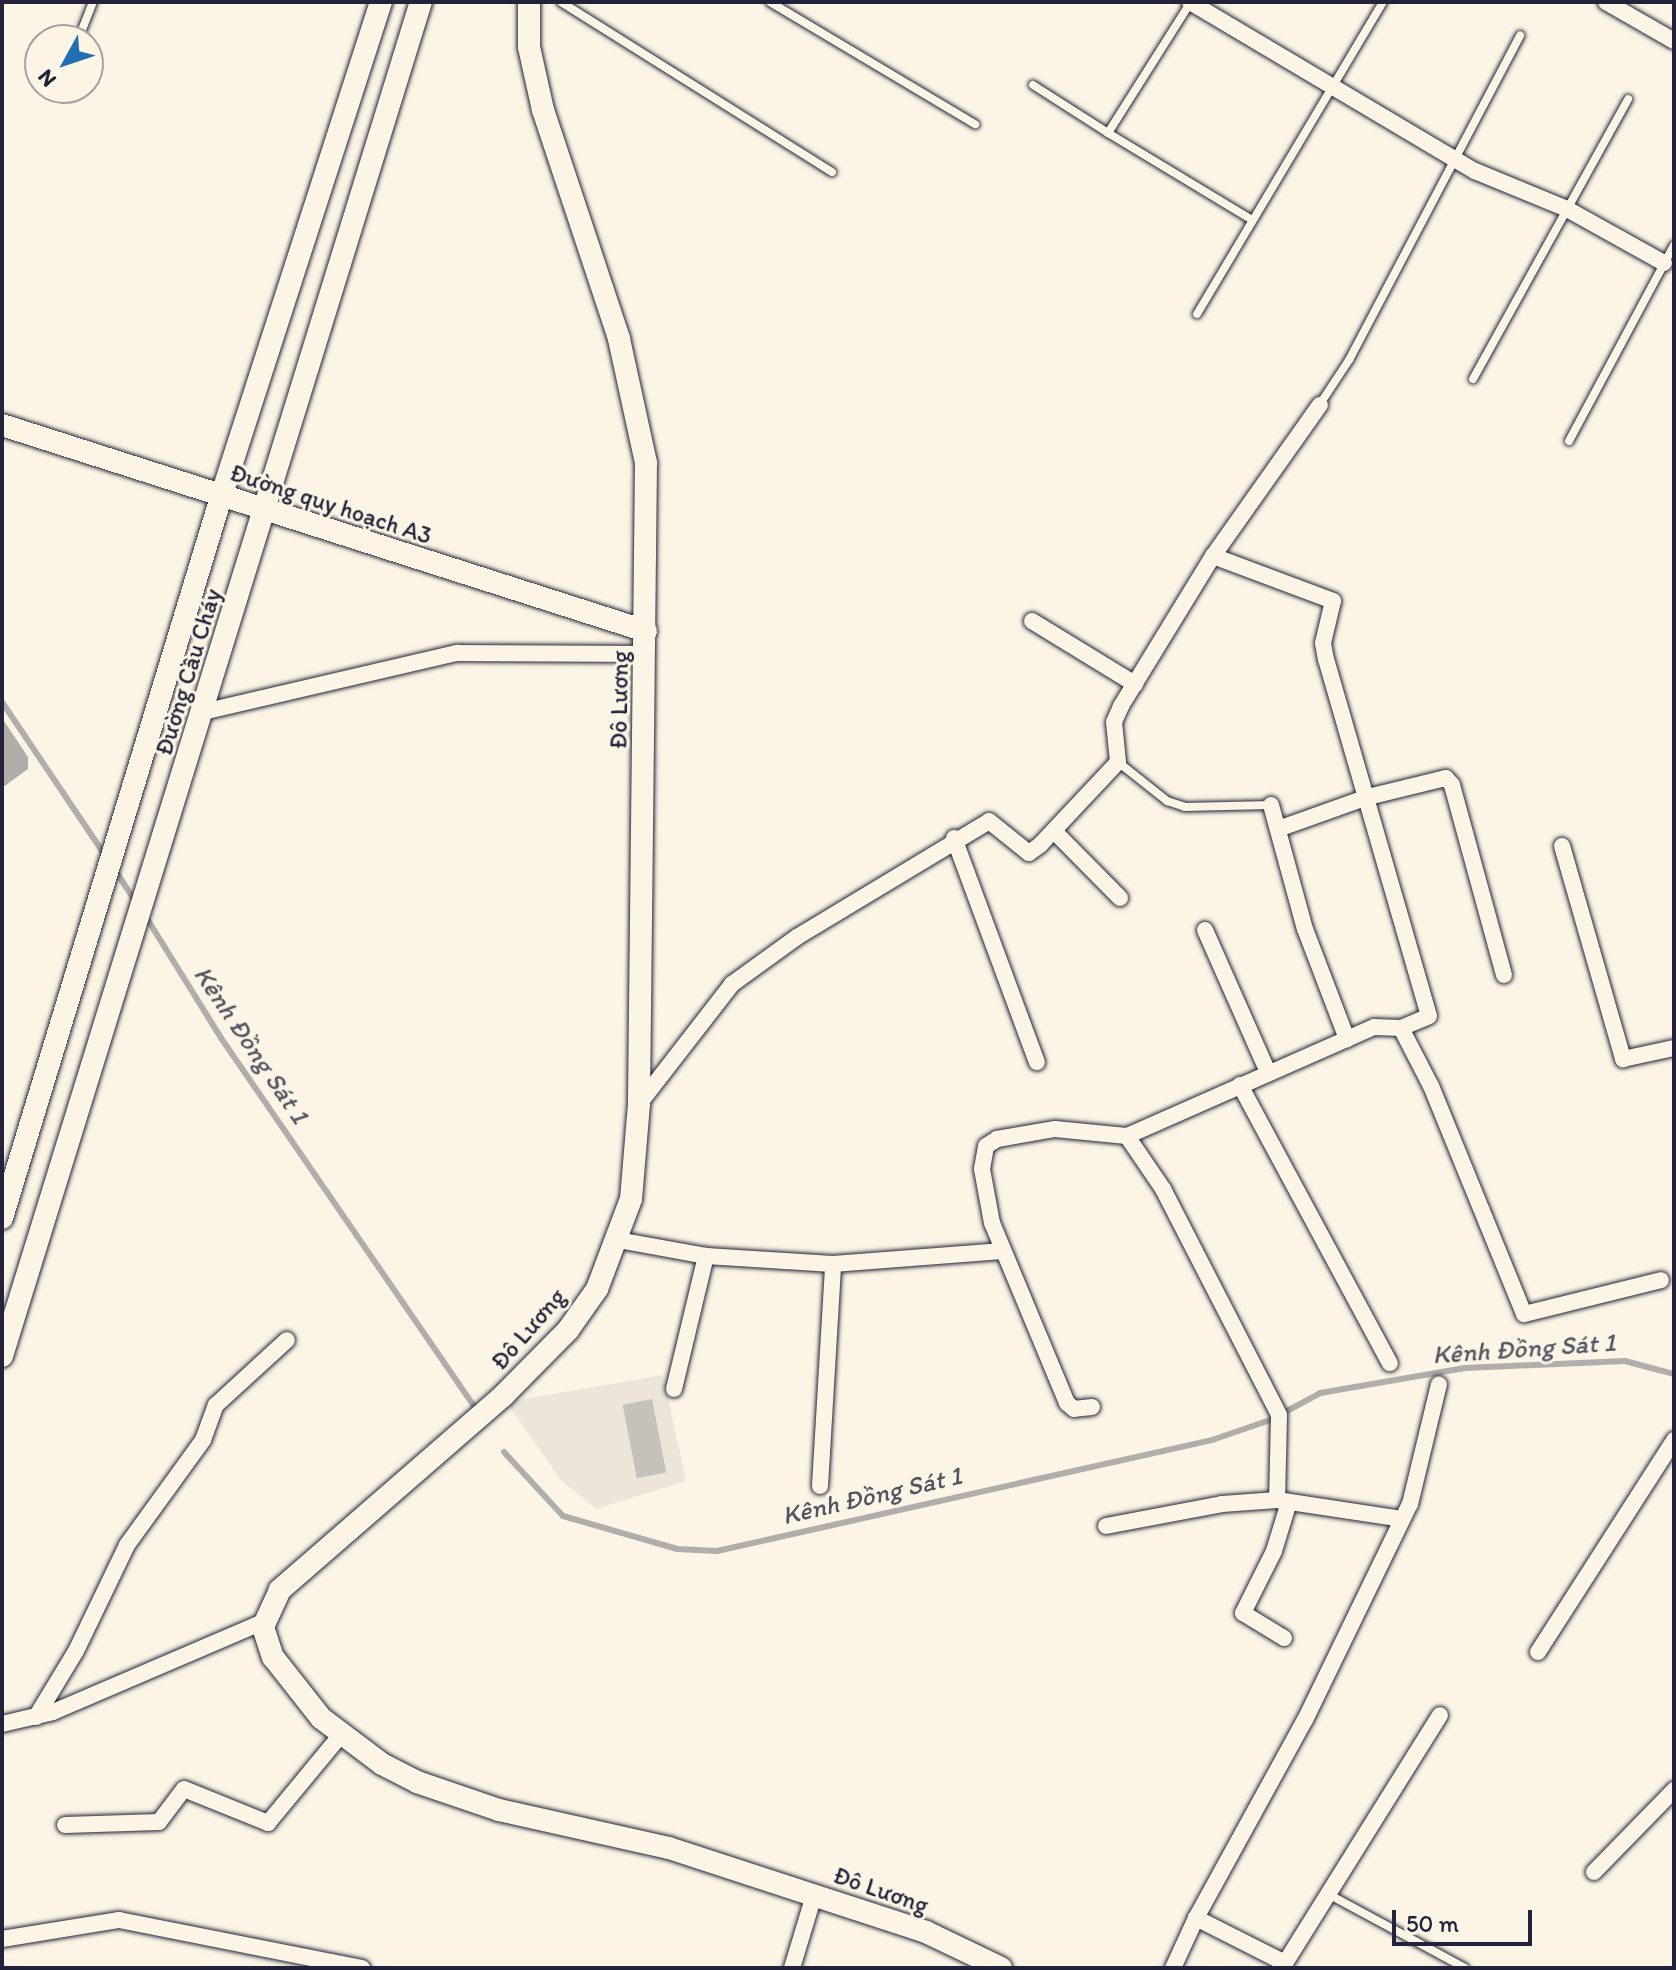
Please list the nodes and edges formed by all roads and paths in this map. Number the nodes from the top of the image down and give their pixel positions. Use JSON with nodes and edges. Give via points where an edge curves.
{"nodes":[{"id":1,"x":93,"y":2,"type":"edge"},
{"id":2,"x":381,"y":2,"type":"edge"},
{"id":3,"x":421,"y":2,"type":"edge"},
{"id":4,"x":529,"y":2,"type":"edge"},
{"id":5,"x":561,"y":2,"type":"edge"},
{"id":6,"x":770,"y":2,"type":"edge"},
{"id":7,"x":1383,"y":2,"type":"edge"},
{"id":8,"x":1606,"y":2,"type":"edge"},
{"id":9,"x":1189,"y":4,"type":"edge"},
{"id":10,"x":84,"y":24,"type":"edge"},
{"id":11,"x":1520,"y":35,"type":"dead end"},
{"id":12,"x":1674,"y":41,"type":"edge"},
{"id":13,"x":1033,"y":85,"type":"dead end"},
{"id":14,"x":1333,"y":87,"type":"junction"},
{"id":15,"x":1628,"y":99,"type":"dead end"},
{"id":16,"x":975,"y":124,"type":"dead end"},
{"id":17,"x":1108,"y":133,"type":"junction"},
{"id":18,"x":1457,"y":157,"type":"junction"},
{"id":19,"x":832,"y":172,"type":"dead end"},
{"id":20,"x":1567,"y":209,"type":"junction"},
{"id":21,"x":1252,"y":220,"type":"junction"},
{"id":22,"x":1674,"y":245,"type":"edge"},
{"id":23,"x":1664,"y":263,"type":"junction"},
{"id":24,"x":1197,"y":314,"type":"dead end"},
{"id":25,"x":1473,"y":379,"type":"dead end"},
{"id":26,"x":1320,"y":405,"type":"joint"},
{"id":27,"x":2,"y":425,"type":"edge"},
{"id":28,"x":1569,"y":441,"type":"dead end"},
{"id":29,"x":221,"y":497,"type":"junction"},
{"id":30,"x":264,"y":509,"type":"junction"},
{"id":31,"x":1213,"y":556,"type":"junction"},
{"id":32,"x":1032,"y":621,"type":"dead end"},
{"id":33,"x":645,"y":642,"type":"junction"},
{"id":34,"x":1135,"y":684,"type":"junction"},
{"id":35,"x":203,"y":712,"type":"junction"},
{"id":36,"x":1118,"y":762,"type":"junction"},
{"id":37,"x":1368,"y":797,"type":"junction"},
{"id":38,"x":1271,"y":805,"type":"joint"},
{"id":39,"x":1278,"y":829,"type":"junction"},
{"id":40,"x":1054,"y":831,"type":"junction"},
{"id":41,"x":954,"y":838,"type":"junction"},
{"id":42,"x":1562,"y":846,"type":"dead end"},
{"id":43,"x":1120,"y":898,"type":"dead end"},
{"id":44,"x":1205,"y":930,"type":"dead end"},
{"id":45,"x":1504,"y":975,"type":"dead end"},
{"id":46,"x":1401,"y":1028,"type":"junction"},
{"id":47,"x":1347,"y":1039,"type":"junction"},
{"id":48,"x":1674,"y":1048,"type":"edge"},
{"id":49,"x":1037,"y":1062,"type":"dead end"},
{"id":50,"x":1268,"y":1072,"type":"junction"},
{"id":51,"x":1240,"y":1085,"type":"junction"},
{"id":52,"x":639,"y":1104,"type":"junction"},
{"id":53,"x":1127,"y":1136,"type":"junction"},
{"id":54,"x":2,"y":1218,"type":"edge"},
{"id":55,"x":618,"y":1240,"type":"junction"},
{"id":56,"x":1003,"y":1251,"type":"junction"},
{"id":57,"x":706,"y":1256,"type":"junction"},
{"id":58,"x":833,"y":1264,"type":"junction"},
{"id":59,"x":1661,"y":1280,"type":"dead end"},
{"id":60,"x":287,"y":1340,"type":"dead end"},
{"id":61,"x":2,"y":1356,"type":"edge"},
{"id":62,"x":1390,"y":1363,"type":"dead end"},
{"id":63,"x":1439,"y":1384,"type":"dead end"},
{"id":64,"x":674,"y":1389,"type":"dead end"},
{"id":65,"x":1092,"y":1407,"type":"dead end"},
{"id":66,"x":1674,"y":1440,"type":"edge"},
{"id":67,"x":820,"y":1486,"type":"dead end"},
{"id":68,"x":1283,"y":1501,"type":"junction"},
{"id":69,"x":1402,"y":1519,"type":"junction"},
{"id":70,"x":1106,"y":1526,"type":"dead end"},
{"id":71,"x":265,"y":1621,"type":"junction"},
{"id":72,"x":1284,"y":1638,"type":"dead end"},
{"id":73,"x":1538,"y":1652,"type":"dead end"},
{"id":74,"x":1440,"y":1715,"type":"dead end"},
{"id":75,"x":36,"y":1717,"type":"junction"},
{"id":76,"x":2,"y":1724,"type":"edge"},
{"id":77,"x":340,"y":1736,"type":"junction"},
{"id":78,"x":1674,"y":1790,"type":"edge"},
{"id":79,"x":65,"y":1825,"type":"dead end"},
{"id":80,"x":1594,"y":1872,"type":"dead end"},
{"id":81,"x":814,"y":1895,"type":"junction"},
{"id":82,"x":1330,"y":1895,"type":"junction"},
{"id":83,"x":1196,"y":1918,"type":"junction"},
{"id":84,"x":2,"y":1939,"type":"edge"},
{"id":85,"x":1284,"y":1966,"type":"edge"},
{"id":86,"x":362,"y":1968,"type":"edge"},
{"id":87,"x":792,"y":1968,"type":"edge"},
{"id":88,"x":1001,"y":1968,"type":"edge"},
{"id":89,"x":1173,"y":1968,"type":"edge"},
{"id":90,"x":1465,"y":1968,"type":"edge"}],
"edges":[{"from":1,"to":10,"type":"lane"},
{"from":2,"to":29,"type":"main road","name":"Đường Cầu Cháy"},
{"from":3,"to":30,"type":"main road","name":"Đường Cầu Cháy"},
{"from":4,"to":33,"type":"main road","name":"Đô Lương","via":[[529,47],[543,110],[619,339],[640,420],[646,463]]},
{"from":5,"to":19,"type":"lane"},
{"from":6,"to":16,"type":"lane"},
{"from":7,"to":14,"type":"lane"},
{"from":8,"to":12,"type":"street"},
{"from":9,"to":14,"type":"street"},
{"from":9,"to":17,"type":"lane"},
{"from":11,"to":18,"type":"lane"},
{"from":13,"to":17,"type":"lane"},
{"from":14,"to":18,"type":"street"},
{"from":14,"to":21,"type":"lane"},
{"from":15,"to":20,"type":"lane"},
{"from":17,"to":21,"type":"lane"},
{"from":18,"to":20,"type":"street","via":[[1475,171]]},
{"from":18,"to":26,"type":"lane"},
{"from":20,"to":23,"type":"street"},
{"from":20,"to":25,"type":"lane"},
{"from":21,"to":24,"type":"lane"},
{"from":22,"to":23,"type":"lane"},
{"from":23,"to":28,"type":"lane"},
{"from":26,"to":31,"type":"street"},
{"from":27,"to":29,"type":"main road","name":"Đường quy hoạch A3"},
{"from":29,"to":30,"type":"main road","name":"Đường quy hoạch A3"},
{"from":29,"to":54,"type":"main road","name":"Đường Cầu Cháy"},
{"from":30,"to":33,"type":"main road","name":"Đường quy hoạch A3"},
{"from":30,"to":35,"type":"main road","name":"Đường Cầu Cháy"},
{"from":31,"to":34,"type":"street"},
{"from":31,"to":37,"type":"street","via":[[1331,598],[1323,643],[1326,660]]},
{"from":32,"to":34,"type":"street"},
{"from":33,"to":35,"type":"street","via":[[457,653]]},
{"from":33,"to":52,"type":"main road","name":"Đô Lương"},
{"from":34,"to":36,"type":"street","via":[[1114,722]]},
{"from":35,"to":61,"type":"main road","name":"Đường Cầu Cháy"},
{"from":36,"to":38,"type":"lane","via":[[1167,801],[1185,807]]},
{"from":36,"to":40,"type":"street"},
{"from":37,"to":39,"type":"street"},
{"from":37,"to":45,"type":"street","via":[[1438,778],[1450,781]]},
{"from":37,"to":46,"type":"street","via":[[1428,1003],[1425,1020]]},
{"from":38,"to":39,"type":"street"},
{"from":39,"to":47,"type":"street","via":[[1305,929]]},
{"from":40,"to":41,"type":"street","via":[[1029,853],[989,821]]},
{"from":40,"to":43,"type":"street"},
{"from":41,"to":49,"type":"street"},
{"from":41,"to":52,"type":"street","via":[[746,971]]},
{"from":42,"to":48,"type":"street","via":[[1623,1059]]},
{"from":44,"to":50,"type":"street"},
{"from":46,"to":47,"type":"street","via":[[1374,1027]]},
{"from":46,"to":59,"type":"street","via":[[1431,1086],[1524,1314]]},
{"from":47,"to":50,"type":"street"},
{"from":50,"to":51,"type":"street"},
{"from":51,"to":53,"type":"street"},
{"from":51,"to":62,"type":"street"},
{"from":52,"to":55,"type":"main road","name":"Đô Lương","via":[[631,1199]]},
{"from":53,"to":56,"type":"street","via":[[1055,1129],[997,1139],[986,1146],[984,1193]]},
{"from":53,"to":68,"type":"street","via":[[1163,1189],[1279,1415]]},
{"from":55,"to":57,"type":"street"},
{"from":55,"to":71,"type":"main road","name":"Đô Lương","via":[[597,1289],[548,1352],[280,1590]]},
{"from":56,"to":58,"type":"street"},
{"from":56,"to":65,"type":"street","via":[[1067,1403],[1074,1409]]},
{"from":57,"to":58,"type":"street"},
{"from":57,"to":64,"type":"street"},
{"from":58,"to":67,"type":"street"},
{"from":60,"to":75,"type":"street","via":[[216,1405],[203,1440],[127,1545],[76,1651]]},
{"from":63,"to":69,"type":"street"},
{"from":66,"to":73,"type":"street"},
{"from":68,"to":69,"type":"street"},
{"from":68,"to":70,"type":"street","via":[[1222,1504]]},
{"from":68,"to":72,"type":"street","via":[[1274,1551],[1243,1613]]},
{"from":69,"to":83,"type":"street","via":[[1305,1720]]},
{"from":71,"to":75,"type":"street"},
{"from":71,"to":77,"type":"main road","name":"Đô Lương","via":[[273,1657]]},
{"from":74,"to":82,"type":"street"},
{"from":75,"to":76,"type":"street"},
{"from":77,"to":79,"type":"street","via":[[268,1823],[184,1789],[159,1822]]},
{"from":77,"to":81,"type":"main road","name":"Đô Lương","via":[[417,1782],[499,1810],[669,1848]]},
{"from":78,"to":80,"type":"street"},
{"from":81,"to":87,"type":"street"},
{"from":81,"to":88,"type":"main road","name":"Đô Lương","via":[[926,1932]]},
{"from":82,"to":85,"type":"street"},
{"from":82,"to":90,"type":"lane"},
{"from":83,"to":85,"type":"street"},
{"from":83,"to":89,"type":"street"},
{"from":84,"to":86,"type":"street","via":[[119,1920]]}]}
